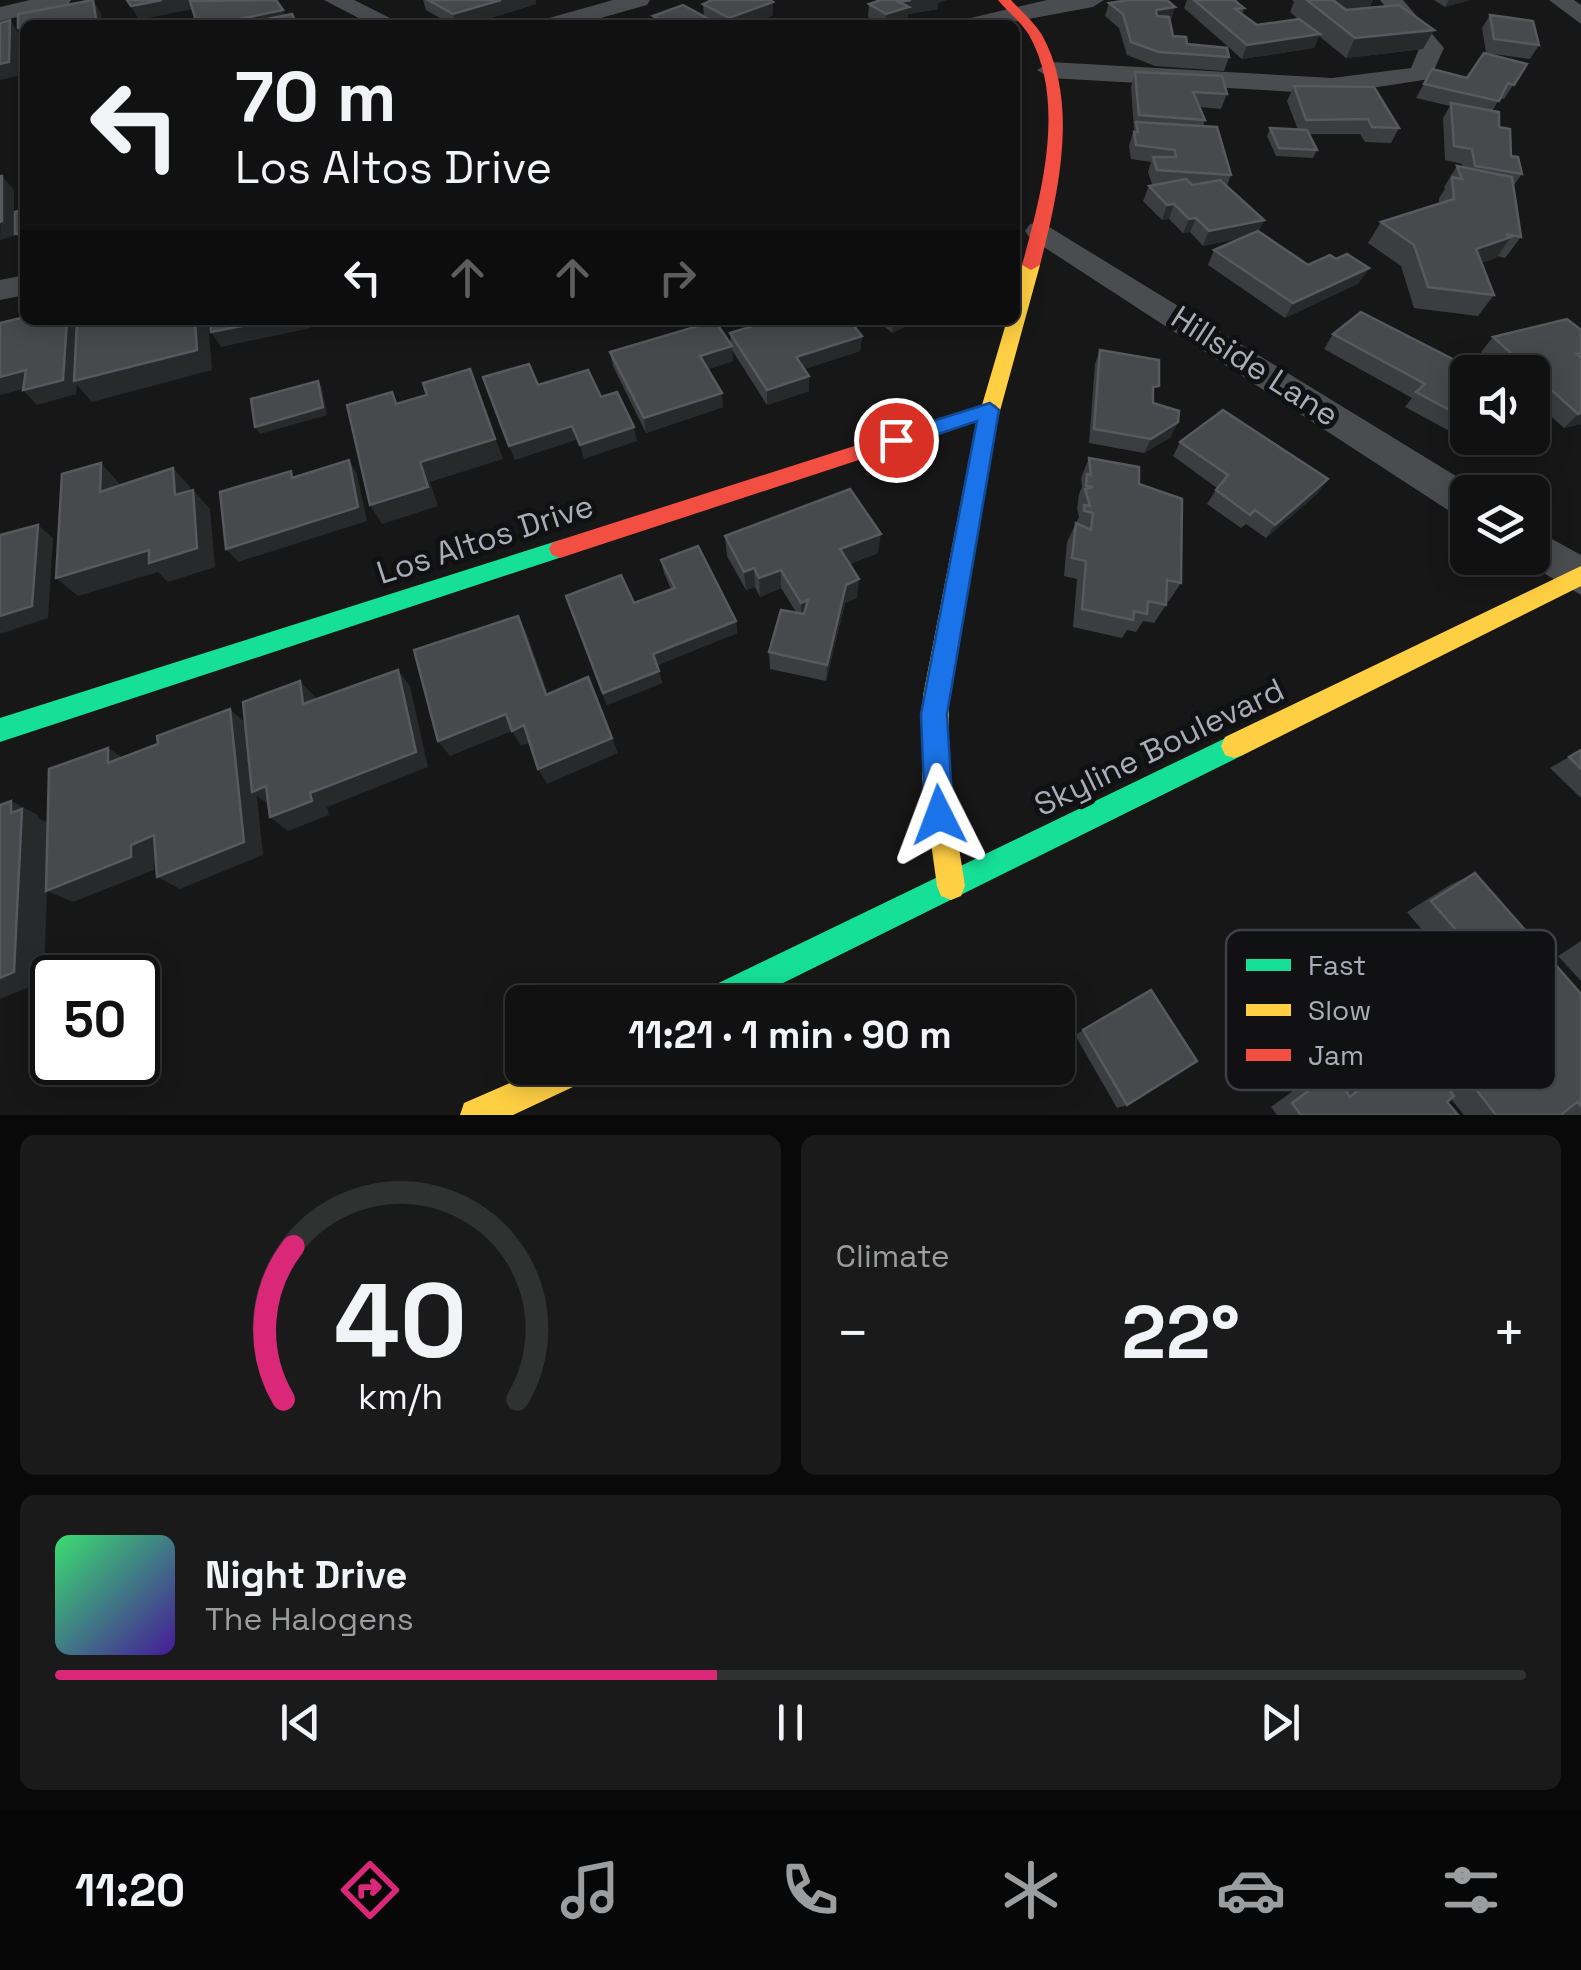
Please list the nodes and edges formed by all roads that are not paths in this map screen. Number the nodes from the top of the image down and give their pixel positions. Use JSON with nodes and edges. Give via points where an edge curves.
{"nodes":[{"id":1,"x":10,"y":0,"type":"edge"},
{"id":2,"x":60,"y":0,"type":"edge"},
{"id":3,"x":335,"y":0,"type":"edge"},
{"id":4,"x":639,"y":0,"type":"edge"},
{"id":5,"x":1093,"y":0,"type":"edge"},
{"id":6,"x":1391,"y":0,"type":"edge"},
{"id":7,"x":1560,"y":0,"type":"edge"},
{"id":8,"x":0,"y":2,"type":"edge"},
{"id":9,"x":1012,"y":6,"type":"edge"},
{"id":10,"x":0,"y":14,"type":"edge"},
{"id":11,"x":1581,"y":17,"type":"edge"},
{"id":12,"x":381,"y":20,"type":"edge"},
{"id":13,"x":568,"y":20,"type":"edge"},
{"id":14,"x":981,"y":20,"type":"edge"},
{"id":15,"x":1050,"y":70,"type":"junction"},
{"id":16,"x":1041,"y":231,"type":"junction"},
{"id":17,"x":1020,"y":305,"type":"edge"},
{"id":18,"x":1014,"y":325,"type":"edge"},
{"id":19,"x":990,"y":410,"type":"junction"},
{"id":20,"x":1450,"y":492,"type":"edge"},
{"id":21,"x":1550,"y":557,"type":"edge"},
{"id":22,"x":1580,"y":576,"type":"edge"},
{"id":23,"x":0,"y":730,"type":"edge"},
{"id":24,"x":951,"y":886,"type":"junction"},
{"id":25,"x":747,"y":985,"type":"edge"},
{"id":26,"x":542,"y":1085,"type":"edge"},
{"id":27,"x":476,"y":1115,"type":"edge"}],
"edges":[{"from":1,"to":8,"type":"street"},
{"from":2,"to":10,"type":"street"},
{"from":3,"to":12,"type":"street"},
{"from":4,"to":13,"type":"street"},
{"from":5,"to":9,"type":"street"},
{"from":6,"to":15,"type":"street","via":[[1432,48],[1421,74],[1332,86]]},
{"from":7,"to":11,"type":"street"},
{"from":9,"to":14,"type":"street"},
{"from":9,"to":15,"type":"main road"},
{"from":15,"to":16,"type":"main road","via":[[1055,144]]},
{"from":16,"to":17,"type":"main road"},
{"from":16,"to":20,"type":"street","name":"Hillside Lane"},
{"from":18,"to":19,"type":"main road"},
{"from":19,"to":23,"type":"main road","name":"Los Altos Drive"},
{"from":19,"to":24,"type":"main road","via":[[934,714]]},
{"from":21,"to":22,"type":"street"},
{"from":22,"to":24,"type":"main road","name":"Skyline Boulevard"},
{"from":24,"to":25,"type":"main road","name":"Skyline Boulevard"},
{"from":26,"to":27,"type":"main road"}]}
